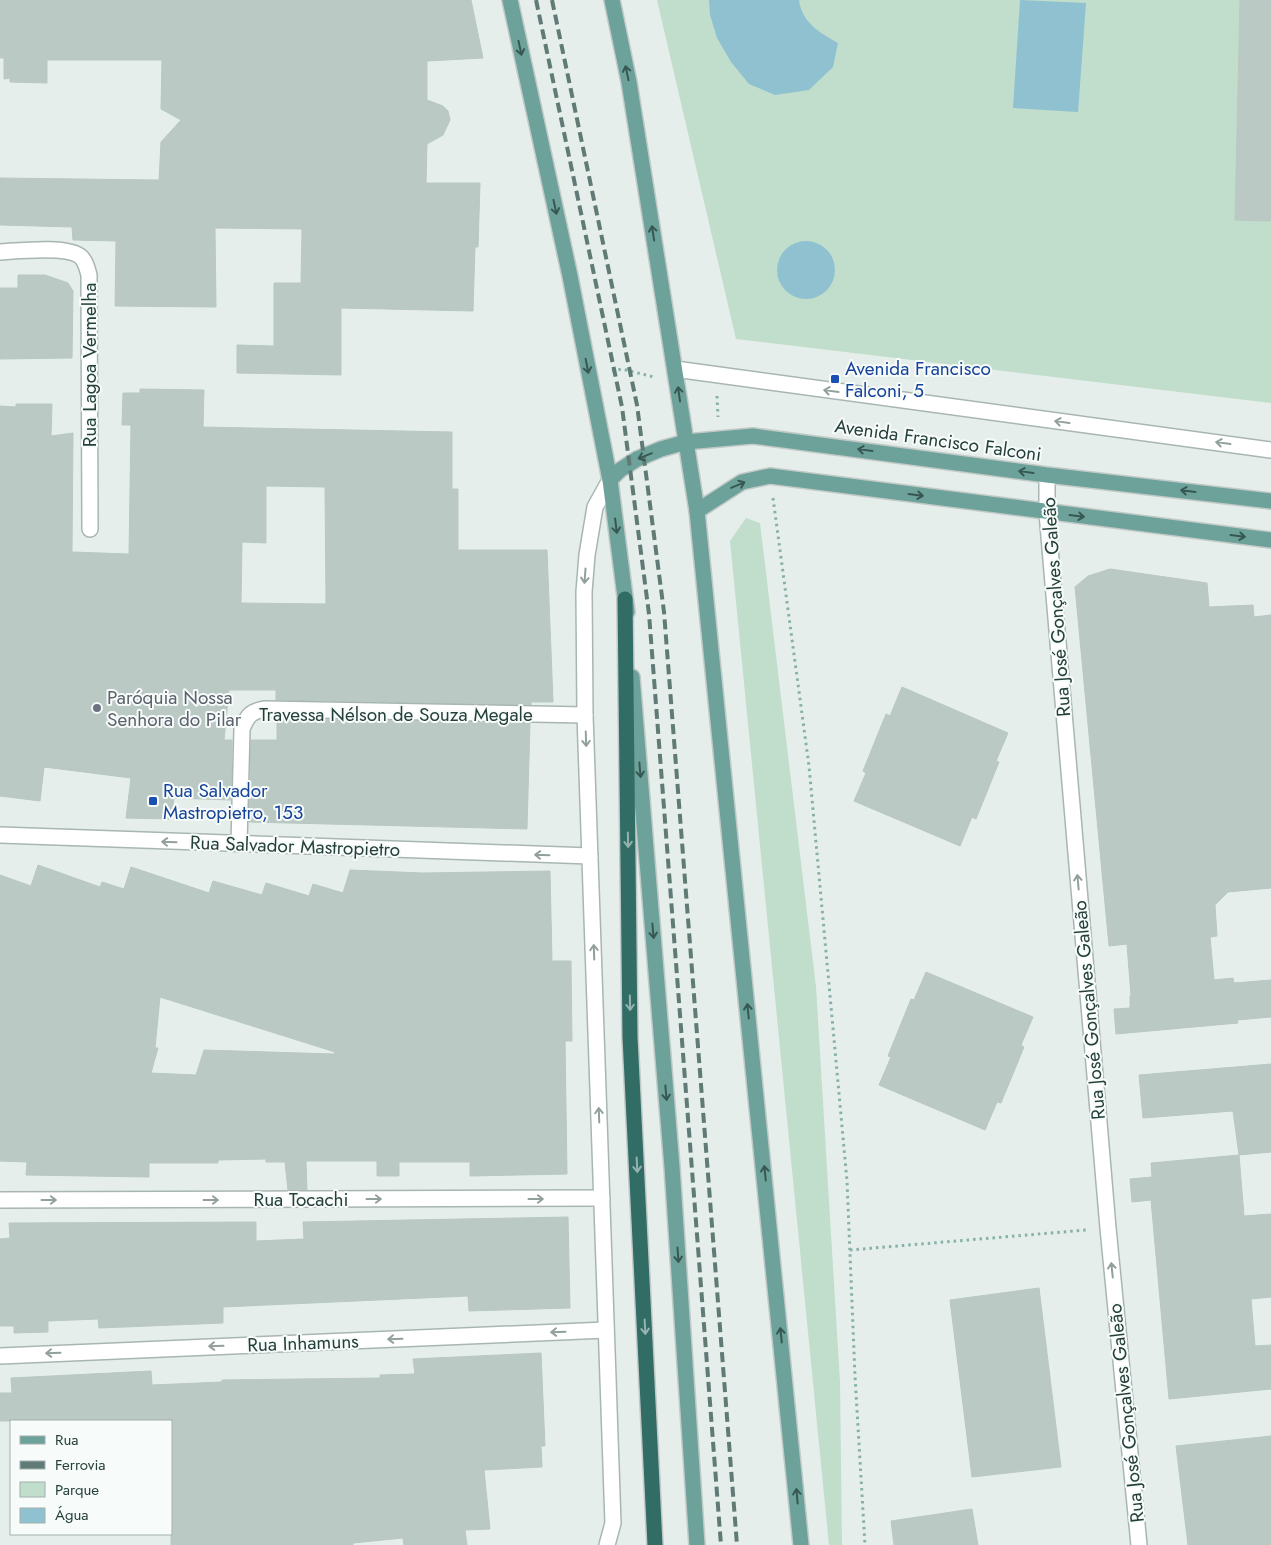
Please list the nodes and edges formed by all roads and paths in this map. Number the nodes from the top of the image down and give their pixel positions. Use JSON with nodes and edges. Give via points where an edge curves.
{"nodes":[{"id":1,"x":510,"y":0,"type":"edge"},
{"id":2,"x":612,"y":0,"type":"edge"},
{"id":3,"x":0,"y":252,"type":"edge"},
{"id":4,"x":675,"y":369,"type":"junction"},
{"id":5,"x":686,"y":442,"type":"junction"},
{"id":6,"x":1271,"y":450,"type":"edge"},
{"id":7,"x":1047,"y":475,"type":"junction"},
{"id":8,"x":770,"y":476,"type":"junction"},
{"id":9,"x":610,"y":480,"type":"junction"},
{"id":10,"x":1271,"y":501,"type":"edge"},
{"id":11,"x":697,"y":511,"type":"junction"},
{"id":12,"x":1047,"y":513,"type":"junction"},
{"id":13,"x":90,"y":529,"type":"dead end"},
{"id":14,"x":1271,"y":540,"type":"edge"},
{"id":15,"x":625,"y":599,"type":"junction"},
{"id":16,"x":585,"y":715,"type":"junction"},
{"id":17,"x":0,"y":835,"type":"edge"},
{"id":18,"x":239,"y":844,"type":"junction"},
{"id":19,"x":590,"y":856,"type":"junction"},
{"id":20,"x":602,"y":1198,"type":"junction"},
{"id":21,"x":0,"y":1200,"type":"edge"},
{"id":22,"x":1108,"y":1228,"type":"junction"},
{"id":23,"x":850,"y":1250,"type":"junction"},
{"id":24,"x":606,"y":1330,"type":"junction"},
{"id":25,"x":0,"y":1356,"type":"edge"},
{"id":26,"x":607,"y":1545,"type":"edge"},
{"id":27,"x":655,"y":1545,"type":"edge"},
{"id":28,"x":697,"y":1545,"type":"edge"},
{"id":29,"x":801,"y":1545,"type":"edge"},
{"id":30,"x":865,"y":1545,"type":"edge"},
{"id":31,"x":1139,"y":1545,"type":"edge"}],
"edges":[{"from":1,"to":9,"type":"main road","one_way":true},
{"from":4,"to":2,"type":"main road","one_way":true,"via":[[629,82]]},
{"from":3,"to":13,"type":"street","name":"Rua Lagoa Vermelha","via":[[73,252],[80,256],[89,274]]},
{"from":5,"to":4,"type":"main road","one_way":true},
{"from":6,"to":4,"type":"street","name":"Avenida Francisco Falconi","one_way":true},
{"from":7,"to":5,"type":"main road","name":"Avenida Francisco Falconi","one_way":true,"via":[[753,436]]},
{"from":5,"to":9,"type":"main road","name":"Avenida Francisco Falconi","one_way":true,"via":[[637,459]]},
{"from":5,"to":11,"type":"main road"},
{"from":10,"to":7,"type":"main road","name":"Avenida Francisco Falconi","one_way":true},
{"from":7,"to":12,"type":"street","name":"Rua José Gonçalves Galeão"},
{"from":11,"to":8,"type":"main road","one_way":true,"via":[[742,482]]},
{"from":8,"to":12,"type":"main road","one_way":true},
{"from":8,"to":23,"type":"path","via":[[809,766],[848,1182]]},
{"from":9,"to":15,"type":"main road","one_way":true},
{"from":9,"to":16,"type":"street","one_way":true,"via":[[595,507],[587,555],[584,592]]},
{"from":29,"to":11,"type":"main road","one_way":true},
{"from":12,"to":14,"type":"main road","one_way":true},
{"from":22,"to":12,"type":"street","name":"Rua José Gonçalves Galeão","one_way":true},
{"from":15,"to":27,"type":"highway","one_way":true,"via":[[630,1037]]},
{"from":15,"to":28,"type":"main road","one_way":true,"via":[[672,1168]]},
{"from":16,"to":18,"type":"street","name":"Travessa Nélson de Souza Megale","via":[[253,711],[242,729]]},
{"from":16,"to":19,"type":"street","one_way":true},
{"from":18,"to":17,"type":"street","name":"Rua Salvador Mastropietro","one_way":true},
{"from":19,"to":18,"type":"street","name":"Rua Salvador Mastropietro","one_way":true},
{"from":20,"to":19,"type":"street","one_way":true},
{"from":21,"to":20,"type":"street","name":"Rua Tocachi","one_way":true},
{"from":20,"to":24,"type":"street"},
{"from":22,"to":23,"type":"path"},
{"from":31,"to":22,"type":"street","name":"Rua José Gonçalves Galeão","one_way":true},
{"from":23,"to":30,"type":"path"},
{"from":24,"to":25,"type":"street","name":"Rua Inhamuns","one_way":true},
{"from":24,"to":26,"type":"street","via":[[613,1523]]}]}
